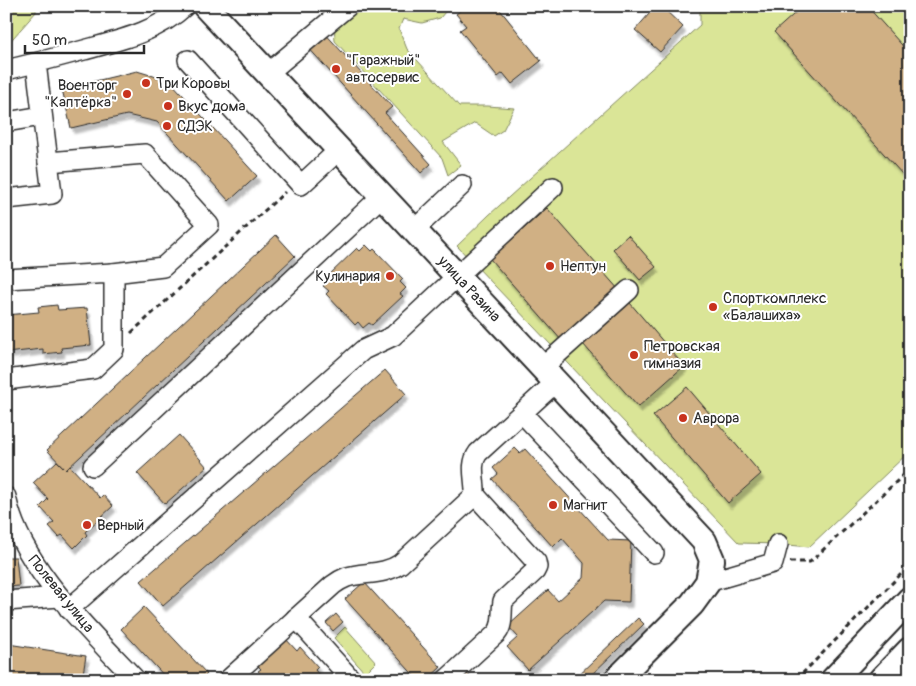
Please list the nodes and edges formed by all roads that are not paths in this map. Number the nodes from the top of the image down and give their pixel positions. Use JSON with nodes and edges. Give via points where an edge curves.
{"nodes":[{"id":1,"x":185,"y":6,"type":"edge"},
{"id":2,"x":205,"y":6,"type":"edge"},
{"id":3,"x":348,"y":6,"type":"edge"},
{"id":4,"x":188,"y":60,"type":"dead end"},
{"id":5,"x":36,"y":63,"type":"junction"},
{"id":6,"x":6,"y":70,"type":"edge"},
{"id":7,"x":268,"y":73,"type":"junction"},
{"id":8,"x":42,"y":116,"type":"junction"},
{"id":9,"x":6,"y":122,"type":"edge"},
{"id":10,"x":339,"y":150,"type":"junction"},
{"id":11,"x":48,"y":162,"type":"junction"},
{"id":12,"x":462,"y":185,"type":"dead end"},
{"id":13,"x":553,"y":187,"type":"dead end"},
{"id":14,"x":382,"y":196,"type":"junction"},
{"id":15,"x":6,"y":199,"type":"edge"},
{"id":16,"x":414,"y":230,"type":"junction"},
{"id":17,"x":113,"y":273,"type":"junction"},
{"id":18,"x":457,"y":276,"type":"junction"},
{"id":19,"x":6,"y":279,"type":"edge"},
{"id":20,"x":629,"y":290,"type":"dead end"},
{"id":21,"x":549,"y":375,"type":"junction"},
{"id":22,"x":6,"y":380,"type":"edge"},
{"id":23,"x":522,"y":414,"type":"junction"},
{"id":24,"x":94,"y":466,"type":"dead end"},
{"id":25,"x":475,"y":495,"type":"junction"},
{"id":26,"x":6,"y":497,"type":"edge"},
{"id":27,"x":778,"y":544,"type":"dead end"},
{"id":28,"x":654,"y":552,"type":"dead end"},
{"id":29,"x":708,"y":582,"type":"junction"},
{"id":30,"x":910,"y":599,"type":"edge"},
{"id":31,"x":6,"y":601,"type":"edge"},
{"id":32,"x":64,"y":602,"type":"junction"},
{"id":33,"x":296,"y":618,"type":"junction"},
{"id":34,"x":910,"y":651,"type":"edge"},
{"id":35,"x":128,"y":677,"type":"edge"},
{"id":36,"x":834,"y":679,"type":"edge"},
{"id":37,"x":228,"y":680,"type":"edge"},
{"id":38,"x":352,"y":680,"type":"edge"},
{"id":39,"x":446,"y":680,"type":"edge"},
{"id":40,"x":616,"y":680,"type":"edge"},
{"id":41,"x":882,"y":680,"type":"edge"}],
"edges":[{"from":1,"to":5,"type":"street","via":[[151,29]]},
{"from":2,"to":7,"type":"main road","name":"улица Разина"},
{"from":3,"to":7,"type":"street"},
{"from":4,"to":10,"type":"street","via":[[301,185]]},
{"from":5,"to":6,"type":"street"},
{"from":5,"to":8,"type":"street"},
{"from":7,"to":10,"type":"main road","name":"улица Разина"},
{"from":8,"to":9,"type":"street"},
{"from":8,"to":11,"type":"street"},
{"from":10,"to":14,"type":"main road","name":"улица Разина"},
{"from":11,"to":15,"type":"street","via":[[52,194]]},
{"from":11,"to":17,"type":"street","via":[[144,154],[209,225],[163,267]]},
{"from":12,"to":16,"type":"street"},
{"from":13,"to":18,"type":"street"},
{"from":14,"to":16,"type":"main road","name":"улица Разина"},
{"from":14,"to":24,"type":"street"},
{"from":16,"to":18,"type":"main road","name":"улица Разина"},
{"from":17,"to":19,"type":"street"},
{"from":17,"to":22,"type":"street","via":[[114,349],[93,368]]},
{"from":18,"to":21,"type":"main road","name":"улица Разина"},
{"from":18,"to":32,"type":"street","via":[[393,336],[363,350]]},
{"from":20,"to":21,"type":"street"},
{"from":21,"to":23,"type":"street"},
{"from":21,"to":29,"type":"main road","name":"улица Разина","via":[[704,541],[712,560]]},
{"from":23,"to":25,"type":"street","via":[[475,458]]},
{"from":23,"to":28,"type":"street"},
{"from":25,"to":33,"type":"street","via":[[393,570],[340,580]]},
{"from":25,"to":39,"type":"street","via":[[536,562],[537,567],[503,601],[502,624],[497,633]]},
{"from":26,"to":32,"type":"street","name":"Полевая улица","via":[[25,549]]},
{"from":27,"to":29,"type":"street","via":[[773,562]]},
{"from":29,"to":40,"type":"main road","via":[[692,604]]},
{"from":30,"to":36,"type":"main road"},
{"from":31,"to":32,"type":"street"},
{"from":32,"to":35,"type":"street","name":"Полевая улица"},
{"from":33,"to":37,"type":"street"},
{"from":33,"to":38,"type":"street"},
{"from":34,"to":41,"type":"highway"}]}
